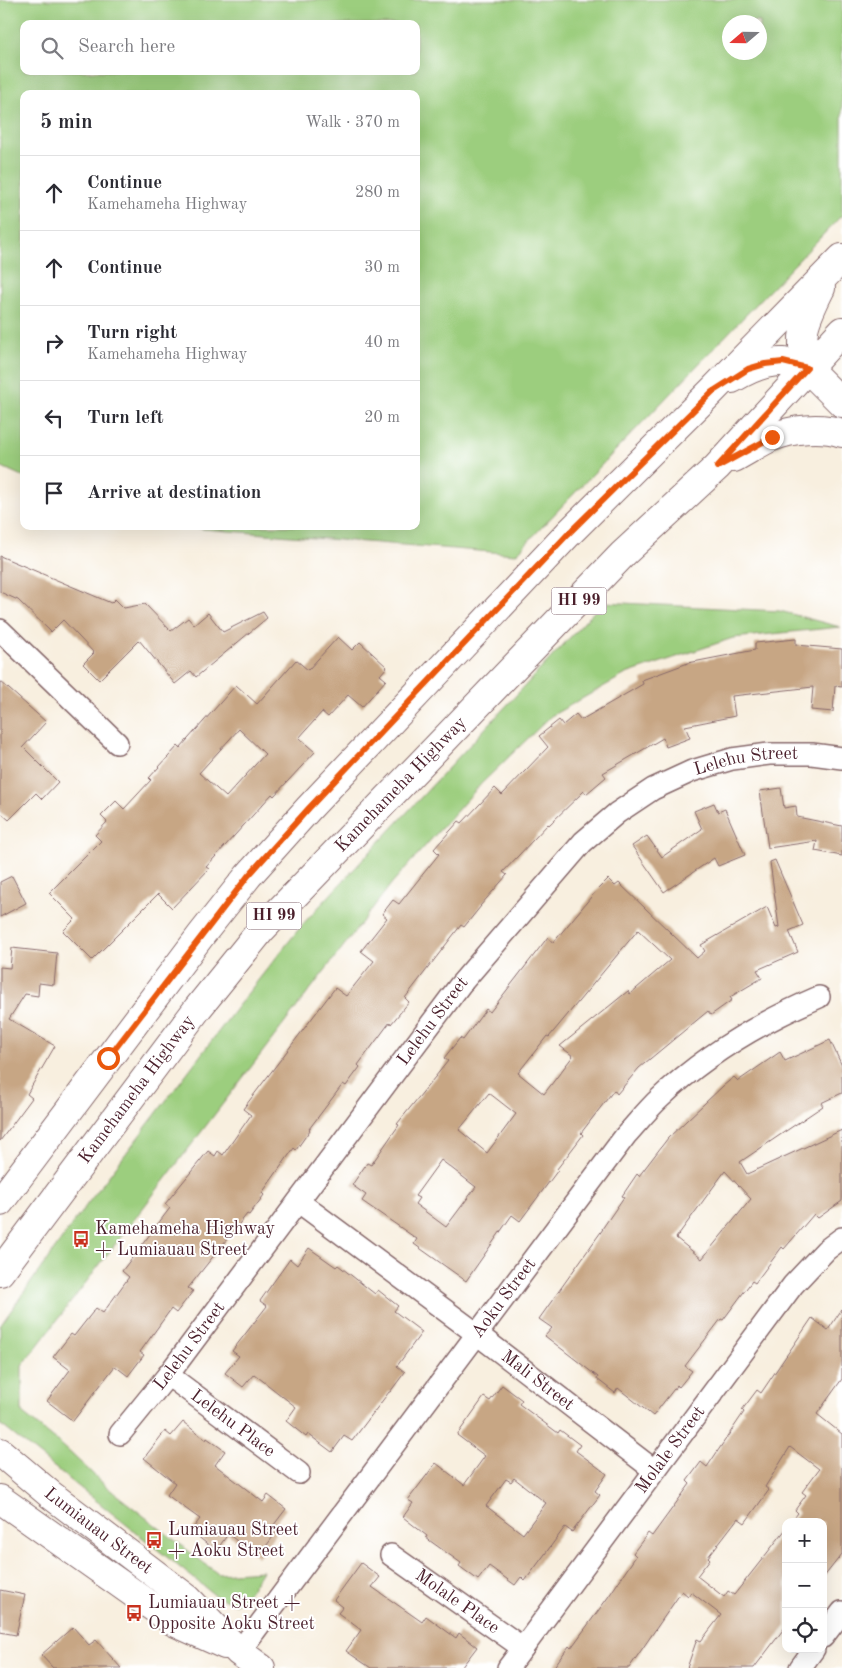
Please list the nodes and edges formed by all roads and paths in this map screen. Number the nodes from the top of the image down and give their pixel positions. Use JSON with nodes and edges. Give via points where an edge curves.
{"nodes":[{"id":1,"x":835,"y":265,"type":"edge"},
{"id":2,"x":842,"y":331,"type":"edge"},
{"id":3,"x":807,"y":368,"type":"junction"},
{"id":4,"x":712,"y":392,"type":"junction"},
{"id":5,"x":842,"y":403,"type":"edge"},
{"id":6,"x":842,"y":433,"type":"edge"},
{"id":7,"x":717,"y":467,"type":"junction"},
{"id":8,"x":0,"y":630,"type":"edge"},
{"id":9,"x":117,"y":743,"type":"dead end"},
{"id":10,"x":842,"y":758,"type":"edge"},
{"id":11,"x":819,"y":997,"type":"dead end"},
{"id":12,"x":0,"y":1202,"type":"edge"},
{"id":13,"x":299,"y":1202,"type":"junction"},
{"id":14,"x":842,"y":1238,"type":"edge"},
{"id":15,"x":0,"y":1272,"type":"edge"},
{"id":16,"x":477,"y":1334,"type":"junction"},
{"id":17,"x":168,"y":1375,"type":"junction"},
{"id":18,"x":120,"y":1434,"type":"dead end"},
{"id":19,"x":0,"y":1452,"type":"edge"},
{"id":20,"x":654,"y":1470,"type":"junction"},
{"id":21,"x":299,"y":1473,"type":"dead end"},
{"id":22,"x":0,"y":1499,"type":"edge"},
{"id":23,"x":391,"y":1555,"type":"dead end"},
{"id":24,"x":842,"y":1612,"type":"edge"},
{"id":25,"x":827,"y":1632,"type":"edge"},
{"id":26,"x":522,"y":1648,"type":"junction"},
{"id":27,"x":240,"y":1652,"type":"junction"},
{"id":28,"x":811,"y":1653,"type":"edge"},
{"id":29,"x":261,"y":1668,"type":"edge"},
{"id":30,"x":508,"y":1668,"type":"edge"},
{"id":31,"x":800,"y":1668,"type":"edge"}],
"edges":[{"from":1,"to":3,"type":"main road","via":[[811,308],[802,337]]},
{"from":1,"to":4,"type":"main road","number":"HI 99"},
{"from":2,"to":3,"type":"main road","name":"Kamehameha Highway","number":"HI 99"},
{"from":3,"to":4,"type":"main road","via":[[783,362],[765,364],[748,369]]},
{"from":3,"to":5,"type":"main road"},
{"from":3,"to":7,"type":"main road","name":"Kamehameha Highway","number":"HI 99"},
{"from":4,"to":12,"type":"main road","number":"HI 99","via":[[568,534],[248,876]]},
{"from":6,"to":7,"type":"main road","via":[[815,429],[772,437]]},
{"from":7,"to":15,"type":"main road","name":"Kamehameha Highway","number":"HI 99","via":[[623,554],[262,930],[198,1008]]},
{"from":8,"to":9,"type":"street"},
{"from":10,"to":13,"type":"street","name":"Lelehu Street","via":[[770,754],[732,759],[692,771],[653,788],[616,813],[582,842],[460,985]]},
{"from":11,"to":16,"type":"street","name":"Aoku Street","via":[[734,1040],[660,1098],[626,1135]]},
{"from":13,"to":16,"type":"street","name":"Mali Street"},
{"from":13,"to":17,"type":"street","name":"Lelehu Street"},
{"from":14,"to":20,"type":"street","name":"Molale Street","via":[[793,1285]]},
{"from":16,"to":20,"type":"street","name":"Mali Street"},
{"from":16,"to":27,"type":"street","name":"Aoku Street"},
{"from":17,"to":18,"type":"street","name":"Lelehu Street"},
{"from":17,"to":21,"type":"street","name":"Lelehu Place"},
{"from":19,"to":27,"type":"main road","name":"Lumiauau Street","via":[[188,1599]]},
{"from":20,"to":26,"type":"street","name":"Molale Street"},
{"from":22,"to":27,"type":"main road","name":"Lumiauau Street","via":[[174,1622]]},
{"from":23,"to":26,"type":"street","name":"Molale Place"},
{"from":24,"to":25,"type":"street"},
{"from":26,"to":30,"type":"street","name":"Molale Street"},
{"from":27,"to":29,"type":"main road","name":"Lumiauau Street"},
{"from":28,"to":31,"type":"street"}]}
